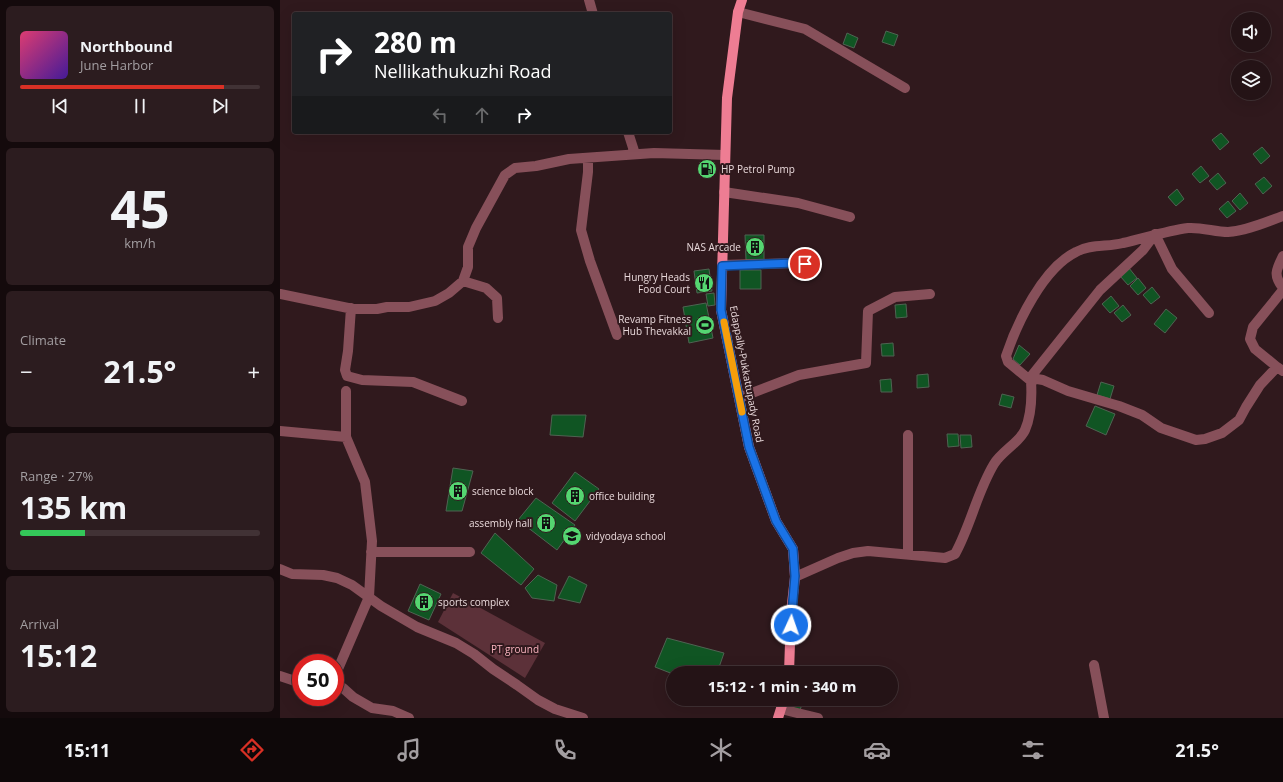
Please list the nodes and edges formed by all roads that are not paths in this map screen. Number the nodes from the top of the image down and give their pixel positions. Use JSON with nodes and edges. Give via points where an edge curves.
{"nodes":[{"id":1,"x":589,"y":0,"type":"edge"},
{"id":2,"x":742,"y":0,"type":"edge"},
{"id":3,"x":592,"y":12,"type":"edge"},
{"id":4,"x":738,"y":12,"type":"junction"},
{"id":5,"x":905,"y":88,"type":"dead end"},
{"id":6,"x":629,"y":134,"type":"edge"},
{"id":7,"x":635,"y":154,"type":"junction"},
{"id":8,"x":725,"y":155,"type":"junction"},
{"id":9,"x":588,"y":158,"type":"junction"},
{"id":10,"x":724,"y":192,"type":"junction"},
{"id":11,"x":850,"y":217,"type":"dead end"},
{"id":12,"x":1281,"y":218,"type":"edge"},
{"id":13,"x":1156,"y":234,"type":"junction"},
{"id":14,"x":1283,"y":257,"type":"edge"},
{"id":15,"x":816,"y":265,"type":"dead end"},
{"id":16,"x":722,"y":266,"type":"junction"},
{"id":17,"x":463,"y":281,"type":"junction"},
{"id":18,"x":1283,"y":289,"type":"edge"},
{"id":19,"x":280,"y":294,"type":"edge"},
{"id":20,"x":930,"y":294,"type":"dead end"},
{"id":21,"x":351,"y":308,"type":"junction"},
{"id":22,"x":1210,"y":312,"type":"dead end"},
{"id":23,"x":498,"y":318,"type":"dead end"},
{"id":24,"x":617,"y":335,"type":"dead end"},
{"id":25,"x":1280,"y":369,"type":"edge"},
{"id":26,"x":1030,"y":380,"type":"junction"},
{"id":27,"x":346,"y":391,"type":"dead end"},
{"id":28,"x":739,"y":398,"type":"junction"},
{"id":29,"x":462,"y":401,"type":"dead end"},
{"id":30,"x":280,"y":431,"type":"edge"},
{"id":31,"x":908,"y":435,"type":"dead end"},
{"id":32,"x":346,"y":437,"type":"junction"},
{"id":33,"x":371,"y":552,"type":"junction"},
{"id":34,"x":470,"y":552,"type":"dead end"},
{"id":35,"x":908,"y":555,"type":"junction"},
{"id":36,"x":280,"y":570,"type":"edge"},
{"id":37,"x":795,"y":576,"type":"junction"},
{"id":38,"x":368,"y":597,"type":"junction"},
{"id":39,"x":344,"y":654,"type":"edge"},
{"id":40,"x":1094,"y":665,"type":"dead end"},
{"id":41,"x":789,"y":666,"type":"edge"},
{"id":42,"x":280,"y":676,"type":"edge"},
{"id":43,"x":292,"y":680,"type":"edge"},
{"id":44,"x":344,"y":689,"type":"edge"},
{"id":45,"x":779,"y":714,"type":"edge"},
{"id":46,"x":409,"y":718,"type":"edge"},
{"id":47,"x":583,"y":718,"type":"edge"},
{"id":48,"x":818,"y":718,"type":"edge"},
{"id":49,"x":1104,"y":718,"type":"edge"}],
"edges":[{"from":1,"to":3,"type":"street"},
{"from":2,"to":4,"type":"main road","name":"Edappally-Pukkattupady Road"},
{"from":4,"to":5,"type":"street","via":[[805,29]]},
{"from":4,"to":8,"type":"main road","name":"Edappally-Pukkattupady Road","via":[[727,98]]},
{"from":6,"to":7,"type":"street"},
{"from":7,"to":8,"type":"street"},
{"from":7,"to":9,"type":"street"},
{"from":8,"to":10,"type":"main road","name":"Edappally-Pukkattupady Road"},
{"from":9,"to":17,"type":"street","via":[[515,168],[505,175],[468,247],[468,267]]},
{"from":9,"to":24,"type":"street","via":[[581,230]]},
{"from":10,"to":11,"type":"street","via":[[798,203]]},
{"from":10,"to":16,"type":"main road","name":"Edappally-Pukkattupady Road"},
{"from":12,"to":13,"type":"street","via":[[1227,232],[1189,228]]},
{"from":13,"to":22,"type":"street","via":[[1172,269]]},
{"from":13,"to":26,"type":"street","via":[[1143,250],[1100,290]]},
{"from":13,"to":26,"type":"street","via":[[1122,244],[1095,246],[1076,251],[1061,261],[1021,319],[1006,356],[1008,362]]},
{"from":14,"to":18,"type":"street","via":[[1276,269],[1277,280]]},
{"from":15,"to":16,"type":"street","via":[[794,263]]},
{"from":16,"to":28,"type":"main road","name":"Edappally-Pukkattupady Road","via":[[721,310]]},
{"from":17,"to":21,"type":"street","via":[[449,294],[420,305],[376,309]]},
{"from":17,"to":23,"type":"street","via":[[486,288],[497,298]]},
{"from":18,"to":25,"type":"street","via":[[1253,327],[1250,339],[1256,349]]},
{"from":19,"to":21,"type":"street"},
{"from":20,"to":28,"type":"street","via":[[895,297],[868,311],[866,363],[799,375]]},
{"from":21,"to":29,"type":"street","via":[[345,370],[347,376],[362,380],[413,382]]},
{"from":25,"to":26,"type":"street","via":[[1260,386],[1239,420],[1222,433],[1196,440],[1161,428],[1142,415],[1119,406],[1043,380]]},
{"from":26,"to":35,"type":"street","via":[[1031,404],[1025,431],[994,464],[955,554],[945,558]]},
{"from":27,"to":32,"type":"street"},
{"from":28,"to":37,"type":"main road","name":"Edappally-Pukkattupady Road","via":[[749,447],[776,521],[793,549]]},
{"from":30,"to":32,"type":"street"},
{"from":31,"to":35,"type":"street"},
{"from":32,"to":33,"type":"street","via":[[365,482]]},
{"from":33,"to":34,"type":"street"},
{"from":33,"to":38,"type":"street"},
{"from":35,"to":37,"type":"street","via":[[868,551],[853,553]]},
{"from":36,"to":38,"type":"street","via":[[292,574],[337,578]]},
{"from":37,"to":41,"type":"main road","name":"Edappally-Pukkattupady Road"},
{"from":38,"to":39,"type":"street"},
{"from":38,"to":47,"type":"street","via":[[417,627],[456,643],[538,700],[555,709]]},
{"from":40,"to":49,"type":"street"},
{"from":42,"to":43,"type":"street"},
{"from":44,"to":46,"type":"street","via":[[372,708],[393,711]]},
{"from":45,"to":48,"type":"street"}]}
